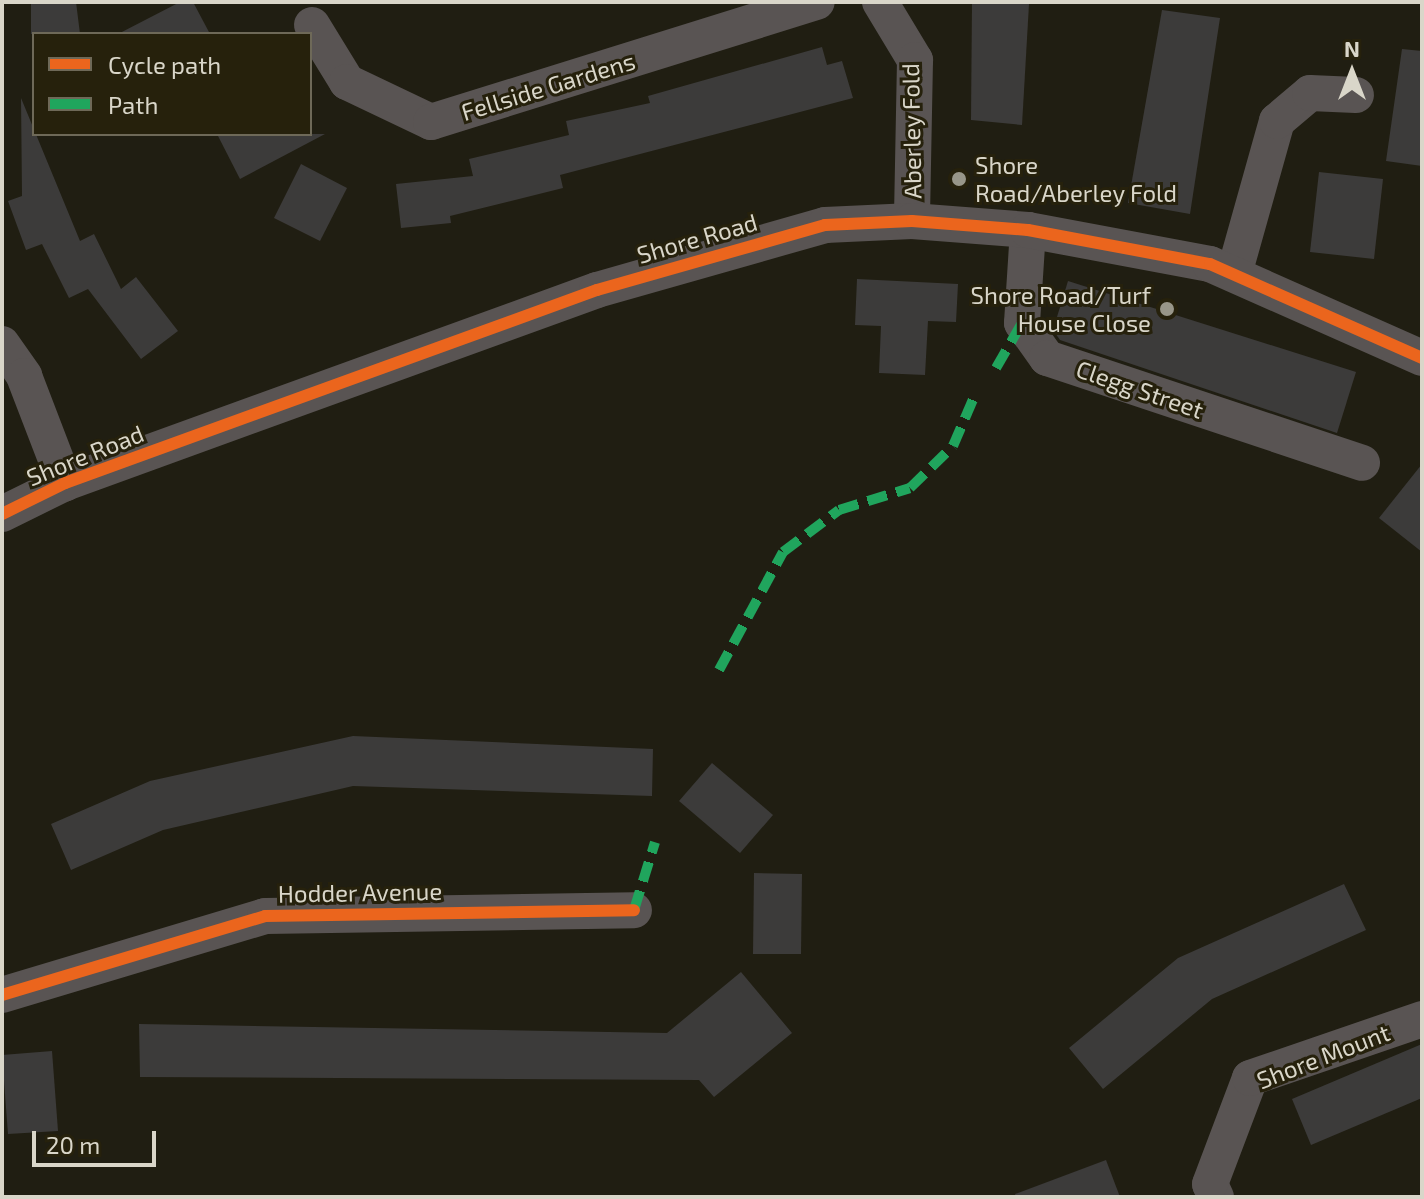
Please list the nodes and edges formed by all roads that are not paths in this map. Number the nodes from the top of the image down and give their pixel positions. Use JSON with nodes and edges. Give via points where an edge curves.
{"nodes":[{"id":1,"x":817,"y":2,"type":"edge"},
{"id":2,"x":880,"y":2,"type":"edge"},
{"id":3,"x":312,"y":25,"type":"dead end"},
{"id":4,"x":1356,"y":95,"type":"dead end"},
{"id":5,"x":912,"y":221,"type":"junction"},
{"id":6,"x":1028,"y":230,"type":"junction"},
{"id":7,"x":1234,"y":274,"type":"junction"},
{"id":8,"x":2,"y":344,"type":"edge"},
{"id":9,"x":1422,"y":358,"type":"edge"},
{"id":10,"x":1362,"y":463,"type":"dead end"},
{"id":11,"x":65,"y":483,"type":"junction"},
{"id":12,"x":2,"y":514,"type":"edge"},
{"id":13,"x":634,"y":910,"type":"dead end"},
{"id":14,"x":2,"y":995,"type":"edge"},
{"id":15,"x":1422,"y":1019,"type":"edge"},
{"id":16,"x":1216,"y":1197,"type":"edge"}],
"edges":[{"from":1,"to":3,"type":"street","name":"Fellside Gardens","via":[[431,122],[347,82]]},
{"from":2,"to":5,"type":"street","name":"Aberley Fold","via":[[915,60]]},
{"from":4,"to":7,"type":"street","via":[[1310,93],[1277,121]]},
{"from":5,"to":6,"type":"street","name":"Shore Road"},
{"from":5,"to":11,"type":"street","name":"Shore Road","via":[[825,225],[597,290]]},
{"from":6,"to":7,"type":"street","name":"Shore Road"},
{"from":6,"to":10,"type":"street","name":"Clegg Street","via":[[1022,323],[1047,358]]},
{"from":7,"to":9,"type":"street","name":"Shore Road"},
{"from":8,"to":11,"type":"street","via":[[24,376]]},
{"from":11,"to":12,"type":"street","name":"Shore Road"},
{"from":13,"to":14,"type":"street","name":"Hodder Avenue","via":[[265,916]]},
{"from":15,"to":16,"type":"street","name":"Shore Mount","via":[[1250,1078],[1210,1184]]}]}
